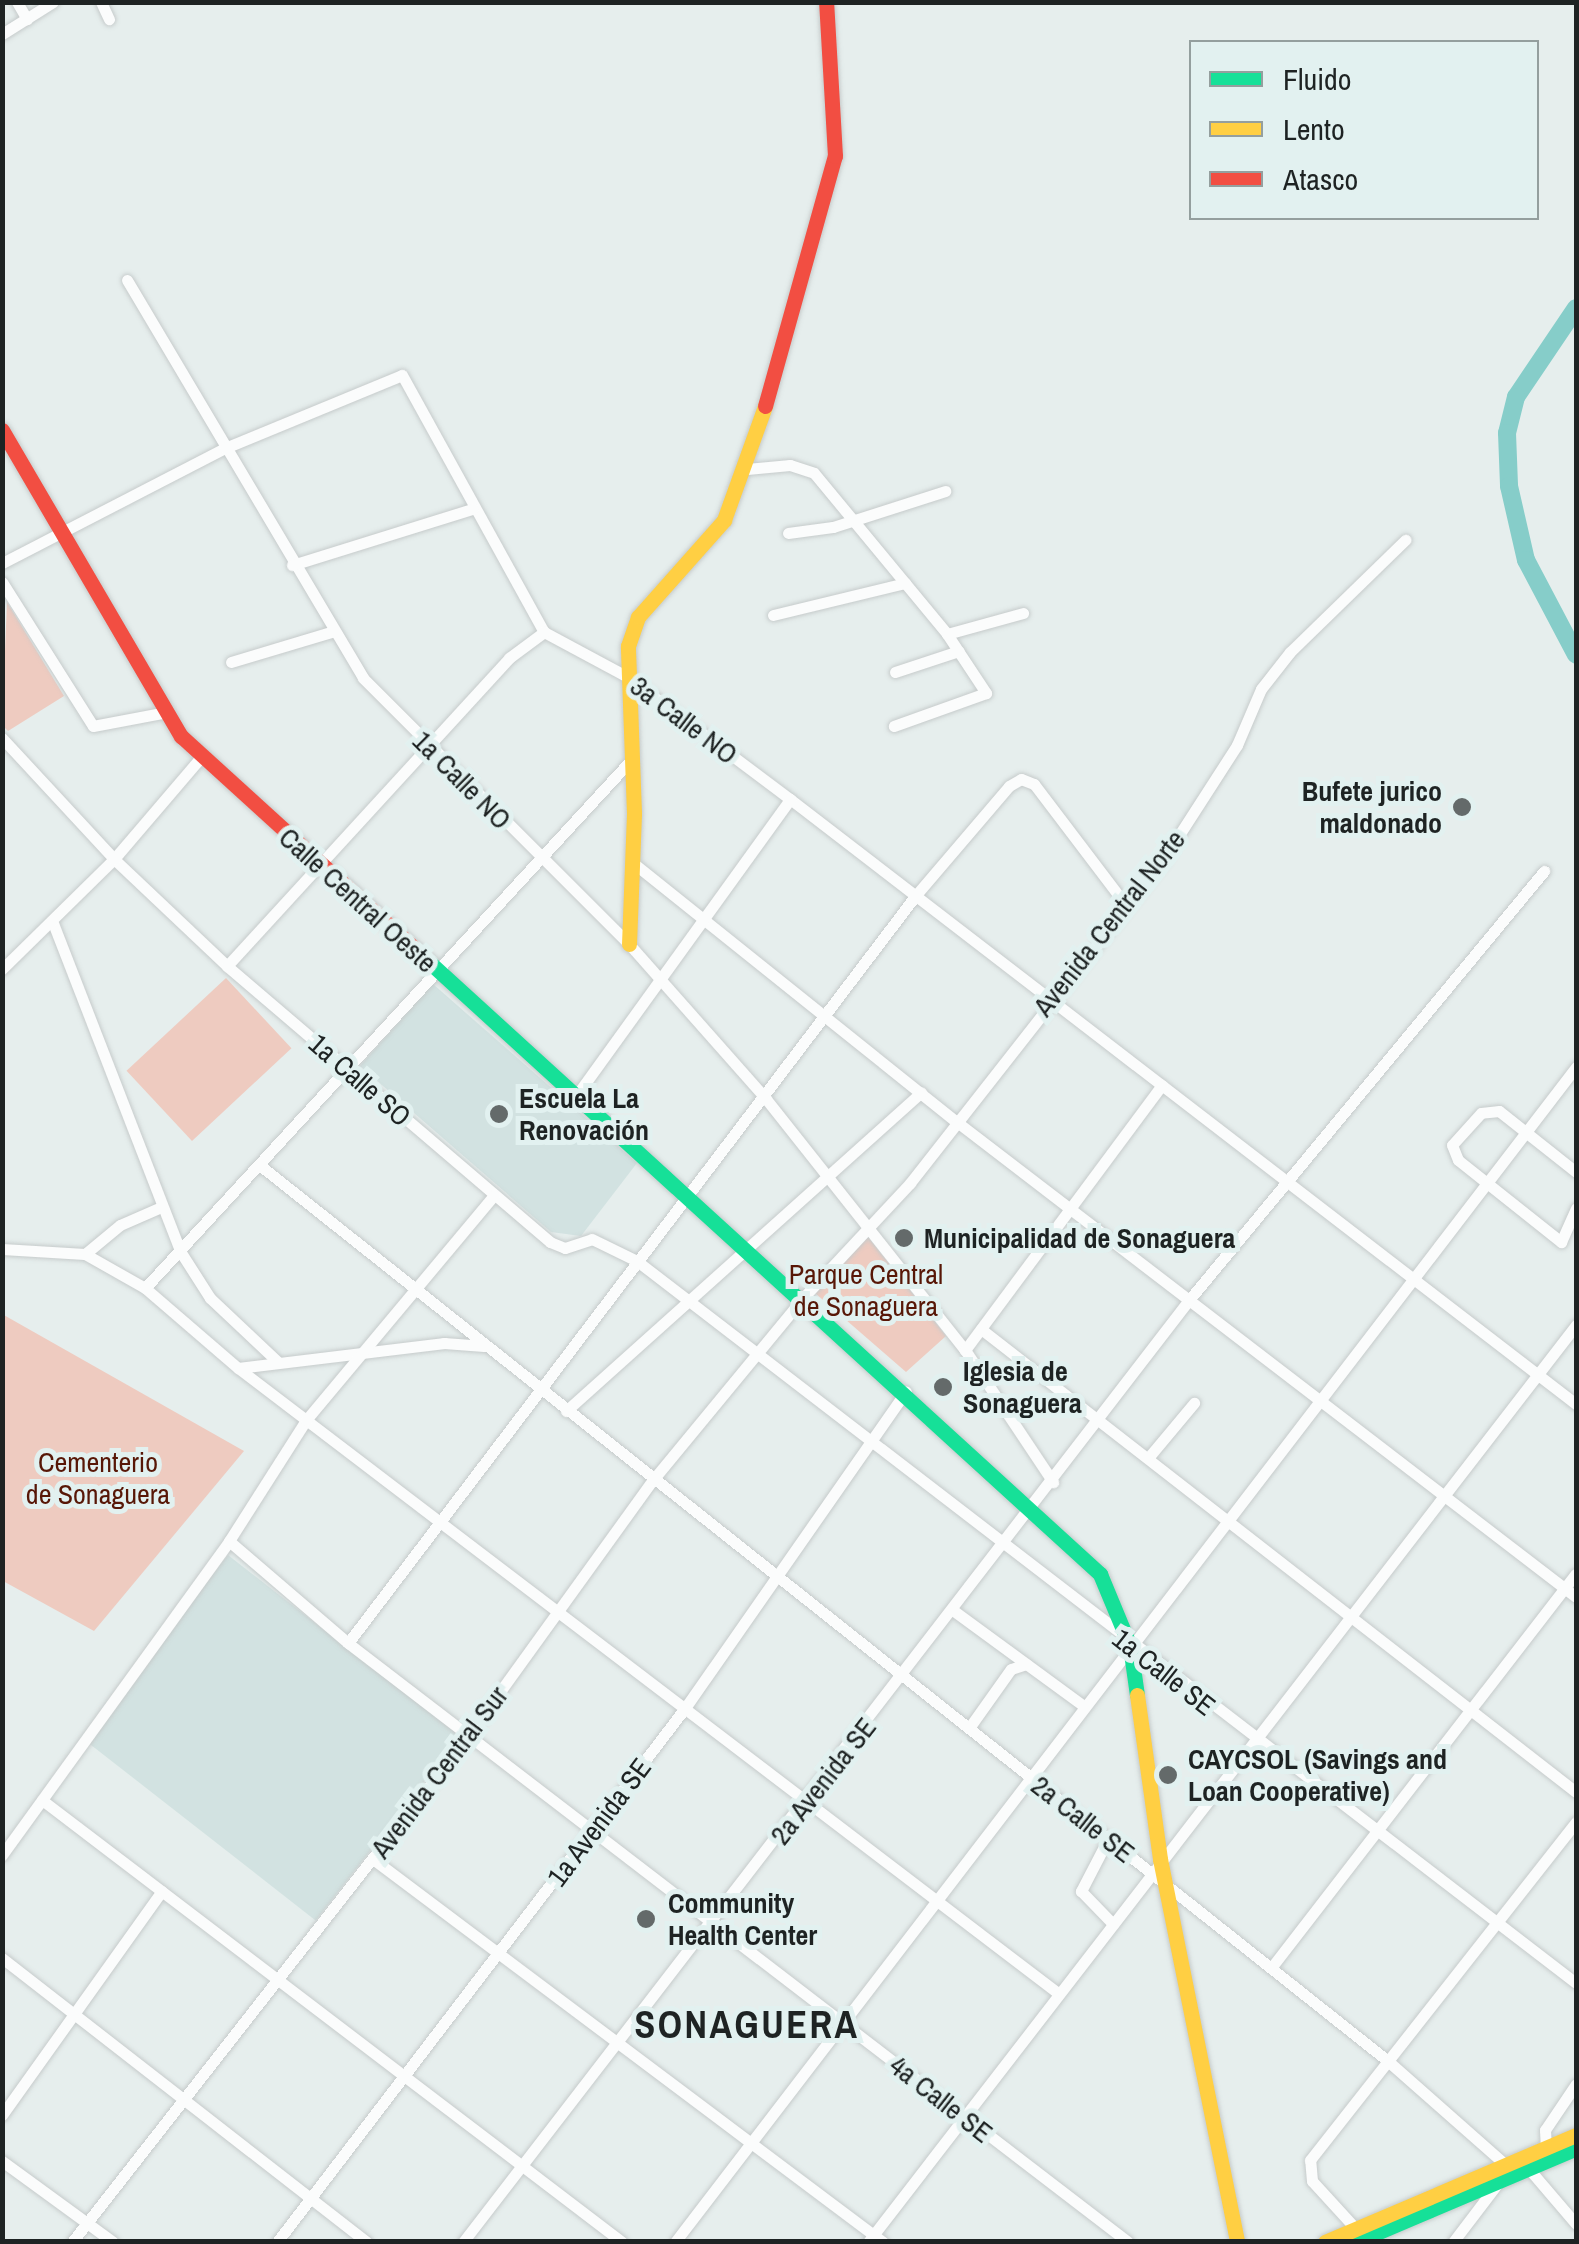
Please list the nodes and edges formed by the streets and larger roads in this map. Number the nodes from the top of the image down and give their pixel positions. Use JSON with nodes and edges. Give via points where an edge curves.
{"nodes":[{"id":1,"x":17,"y":2,"type":"edge"},
{"id":2,"x":53,"y":2,"type":"edge"},
{"id":3,"x":101,"y":2,"type":"edge"},
{"id":4,"x":826,"y":2,"type":"edge"},
{"id":5,"x":109,"y":18,"type":"dead end"},
{"id":6,"x":27,"y":19,"type":"junction"},
{"id":7,"x":2,"y":34,"type":"edge"},
{"id":8,"x":126,"y":280,"type":"dead end"},
{"id":9,"x":2,"y":430,"type":"edge"},
{"id":10,"x":225,"y":448,"type":"junction"},
{"id":11,"x":747,"y":468,"type":"junction"},
{"id":12,"x":945,"y":490,"type":"dead end"},
{"id":13,"x":472,"y":509,"type":"junction"},
{"id":14,"x":850,"y":517,"type":"junction"},
{"id":15,"x":62,"y":530,"type":"junction"},
{"id":16,"x":788,"y":533,"type":"dead end"},
{"id":17,"x":1405,"y":540,"type":"dead end"},
{"id":18,"x":2,"y":563,"type":"edge"},
{"id":19,"x":292,"y":565,"type":"junction"},
{"id":20,"x":2,"y":582,"type":"edge"},
{"id":21,"x":904,"y":583,"type":"junction"},
{"id":22,"x":1023,"y":614,"type":"dead end"},
{"id":23,"x":773,"y":615,"type":"dead end"},
{"id":24,"x":331,"y":632,"type":"junction"},
{"id":25,"x":544,"y":632,"type":"junction"},
{"id":26,"x":947,"y":634,"type":"junction"},
{"id":27,"x":959,"y":651,"type":"junction"},
{"id":28,"x":231,"y":662,"type":"dead end"},
{"id":29,"x":895,"y":672,"type":"dead end"},
{"id":30,"x":626,"y":676,"type":"junction"},
{"id":31,"x":162,"y":713,"type":"junction"},
{"id":32,"x":894,"y":726,"type":"dead end"},
{"id":33,"x":2,"y":738,"type":"edge"},
{"id":34,"x":428,"y":748,"type":"junction"},
{"id":35,"x":202,"y":756,"type":"junction"},
{"id":36,"x":631,"y":760,"type":"junction"},
{"id":37,"x":790,"y":799,"type":"junction"},
{"id":38,"x":539,"y":856,"type":"junction"},
{"id":39,"x":114,"y":859,"type":"junction"},
{"id":40,"x":632,"y":862,"type":"junction"},
{"id":41,"x":320,"y":866,"type":"junction"},
{"id":42,"x":1544,"y":871,"type":"dead end"},
{"id":43,"x":916,"y":895,"type":"junction"},
{"id":44,"x":1125,"y":904,"type":"junction"},
{"id":45,"x":704,"y":920,"type":"junction"},
{"id":46,"x":52,"y":923,"type":"junction"},
{"id":47,"x":628,"y":944,"type":"junction"},
{"id":48,"x":227,"y":966,"type":"junction"},
{"id":49,"x":2,"y":969,"type":"edge"},
{"id":50,"x":436,"y":972,"type":"junction"},
{"id":51,"x":658,"y":982,"type":"junction"},
{"id":52,"x":1050,"y":998,"type":"junction"},
{"id":53,"x":826,"y":1018,"type":"junction"},
{"id":54,"x":1576,"y":1067,"type":"edge"},
{"id":55,"x":348,"y":1069,"type":"junction"},
{"id":56,"x":1162,"y":1085,"type":"junction"},
{"id":57,"x":921,"y":1093,"type":"junction"},
{"id":58,"x":576,"y":1096,"type":"junction"},
{"id":59,"x":766,"y":1099,"type":"junction"},
{"id":60,"x":957,"y":1122,"type":"junction"},
{"id":61,"x":1526,"y":1132,"type":"junction"},
{"id":62,"x":262,"y":1167,"type":"junction"},
{"id":63,"x":1576,"y":1172,"type":"edge"},
{"id":64,"x":828,"y":1176,"type":"junction"},
{"id":65,"x":1286,"y":1179,"type":"junction"},
{"id":66,"x":1487,"y":1184,"type":"junction"},
{"id":67,"x":494,"y":1195,"type":"junction"},
{"id":68,"x":688,"y":1198,"type":"junction"},
{"id":69,"x":1068,"y":1206,"type":"junction"},
{"id":70,"x":161,"y":1207,"type":"junction"},
{"id":71,"x":1576,"y":1208,"type":"edge"},
{"id":72,"x":868,"y":1227,"type":"junction"},
{"id":73,"x":2,"y":1249,"type":"edge"},
{"id":74,"x":744,"y":1249,"type":"junction"},
{"id":75,"x":180,"y":1251,"type":"junction"},
{"id":76,"x":85,"y":1254,"type":"junction"},
{"id":77,"x":638,"y":1261,"type":"junction"},
{"id":78,"x":1416,"y":1278,"type":"junction"},
{"id":79,"x":144,"y":1288,"type":"junction"},
{"id":80,"x":415,"y":1288,"type":"junction"},
{"id":81,"x":801,"y":1300,"type":"junction"},
{"id":82,"x":1189,"y":1300,"type":"junction"},
{"id":83,"x":690,"y":1303,"type":"junction"},
{"id":84,"x":1576,"y":1325,"type":"edge"},
{"id":85,"x":982,"y":1330,"type":"junction"},
{"id":86,"x":484,"y":1346,"type":"junction"},
{"id":87,"x":965,"y":1350,"type":"junction"},
{"id":88,"x":755,"y":1354,"type":"junction"},
{"id":89,"x":357,"y":1356,"type":"junction"},
{"id":90,"x":278,"y":1362,"type":"junction"},
{"id":91,"x":238,"y":1368,"type":"junction"},
{"id":92,"x":1540,"y":1376,"type":"junction"},
{"id":93,"x":536,"y":1389,"type":"junction"},
{"id":94,"x":906,"y":1391,"type":"junction"},
{"id":95,"x":1194,"y":1403,"type":"dead end"},
{"id":96,"x":1323,"y":1404,"type":"junction"},
{"id":97,"x":1576,"y":1404,"type":"edge"},
{"id":98,"x":566,"y":1412,"type":"junction"},
{"id":99,"x":306,"y":1420,"type":"junction"},
{"id":100,"x":1100,"y":1421,"type":"junction"},
{"id":101,"x":872,"y":1445,"type":"junction"},
{"id":102,"x":1148,"y":1458,"type":"junction"},
{"id":103,"x":652,"y":1481,"type":"junction"},
{"id":104,"x":1054,"y":1482,"type":"junction"},
{"id":105,"x":1444,"y":1495,"type":"junction"},
{"id":106,"x":1033,"y":1508,"type":"junction"},
{"id":107,"x":441,"y":1523,"type":"junction"},
{"id":108,"x":1231,"y":1523,"type":"junction"},
{"id":109,"x":229,"y":1541,"type":"junction"},
{"id":110,"x":1004,"y":1547,"type":"junction"},
{"id":111,"x":1576,"y":1574,"type":"edge"},
{"id":112,"x":780,"y":1577,"type":"junction"},
{"id":113,"x":1566,"y":1589,"type":"junction"},
{"id":114,"x":1576,"y":1597,"type":"edge"},
{"id":115,"x":558,"y":1611,"type":"junction"},
{"id":116,"x":954,"y":1611,"type":"junction"},
{"id":117,"x":1351,"y":1616,"type":"junction"},
{"id":118,"x":348,"y":1643,"type":"junction"},
{"id":119,"x":1130,"y":1646,"type":"junction"},
{"id":120,"x":1026,"y":1664,"type":"junction"},
{"id":121,"x":904,"y":1676,"type":"junction"},
{"id":122,"x":1084,"y":1706,"type":"junction"},
{"id":123,"x":685,"y":1708,"type":"junction"},
{"id":124,"x":1473,"y":1712,"type":"junction"},
{"id":125,"x":968,"y":1728,"type":"junction"},
{"id":126,"x":468,"y":1736,"type":"junction"},
{"id":127,"x":1254,"y":1740,"type":"junction"},
{"id":128,"x":1034,"y":1780,"type":"junction"},
{"id":129,"x":1576,"y":1792,"type":"edge"},
{"id":130,"x":809,"y":1799,"type":"junction"},
{"id":131,"x":42,"y":1800,"type":"junction"},
{"id":132,"x":1576,"y":1822,"type":"edge"},
{"id":133,"x":592,"y":1832,"type":"junction"},
{"id":134,"x":1378,"y":1834,"type":"junction"},
{"id":135,"x":1108,"y":1839,"type":"junction"},
{"id":136,"x":2,"y":1854,"type":"edge"},
{"id":137,"x":373,"y":1858,"type":"junction"},
{"id":138,"x":1156,"y":1866,"type":"junction"},
{"id":139,"x":1167,"y":1886,"type":"junction"},
{"id":140,"x":162,"y":1891,"type":"junction"},
{"id":141,"x":938,"y":1900,"type":"junction"},
{"id":142,"x":714,"y":1922,"type":"junction"},
{"id":143,"x":1497,"y":1923,"type":"junction"},
{"id":144,"x":1113,"y":1924,"type":"junction"},
{"id":145,"x":499,"y":1953,"type":"junction"},
{"id":146,"x":2,"y":1958,"type":"edge"},
{"id":147,"x":1271,"y":1968,"type":"junction"},
{"id":148,"x":278,"y":1980,"type":"junction"},
{"id":149,"x":1576,"y":1983,"type":"edge"},
{"id":150,"x":1060,"y":1994,"type":"junction"},
{"id":151,"x":74,"y":2015,"type":"junction"},
{"id":152,"x":843,"y":2023,"type":"junction"},
{"id":153,"x":616,"y":2041,"type":"junction"},
{"id":154,"x":1389,"y":2062,"type":"junction"},
{"id":155,"x":406,"y":2078,"type":"junction"},
{"id":156,"x":1576,"y":2084,"type":"edge"},
{"id":157,"x":182,"y":2101,"type":"junction"},
{"id":158,"x":2,"y":2115,"type":"edge"},
{"id":159,"x":964,"y":2118,"type":"junction"},
{"id":160,"x":1576,"y":2135,"type":"edge"},
{"id":161,"x":751,"y":2142,"type":"junction"},
{"id":162,"x":1546,"y":2148,"type":"junction"},
{"id":163,"x":1576,"y":2148,"type":"edge"},
{"id":164,"x":2,"y":2161,"type":"edge"},
{"id":165,"x":523,"y":2164,"type":"junction"},
{"id":166,"x":1508,"y":2166,"type":"junction"},
{"id":167,"x":1529,"y":2169,"type":"junction"},
{"id":168,"x":1498,"y":2182,"type":"junction"},
{"id":169,"x":311,"y":2199,"type":"junction"},
{"id":170,"x":87,"y":2222,"type":"junction"},
{"id":171,"x":1576,"y":2224,"type":"edge"},
{"id":172,"x":1356,"y":2235,"type":"edge"},
{"id":173,"x":1384,"y":2237,"type":"edge"},
{"id":174,"x":875,"y":2239,"type":"edge"},
{"id":175,"x":72,"y":2242,"type":"edge"},
{"id":176,"x":113,"y":2242,"type":"edge"},
{"id":177,"x":278,"y":2242,"type":"edge"},
{"id":178,"x":367,"y":2242,"type":"edge"},
{"id":179,"x":463,"y":2242,"type":"edge"},
{"id":180,"x":622,"y":2242,"type":"edge"},
{"id":181,"x":675,"y":2242,"type":"edge"},
{"id":182,"x":1128,"y":2242,"type":"edge"},
{"id":183,"x":1236,"y":2242,"type":"edge"},
{"id":184,"x":1325,"y":2242,"type":"edge"},
{"id":185,"x":1453,"y":2242,"type":"edge"}],
"edges":[{"from":1,"to":6,"type":"street"},
{"from":2,"to":6,"type":"street"},
{"from":3,"to":5,"type":"street"},
{"from":4,"to":11,"type":"street","via":[[835,156]]},
{"from":6,"to":7,"type":"street"},
{"from":8,"to":10,"type":"street","name":"1a Calle NO"},
{"from":9,"to":15,"type":"street","name":"Calle Central Oeste"},
{"from":10,"to":13,"type":"street","via":[[402,375]]},
{"from":10,"to":15,"type":"street"},
{"from":10,"to":19,"type":"street","name":"1a Calle NO"},
{"from":11,"to":14,"type":"street","via":[[801,467]]},
{"from":11,"to":30,"type":"street","via":[[724,520],[638,617]]},
{"from":12,"to":14,"type":"street"},
{"from":13,"to":19,"type":"street"},
{"from":13,"to":25,"type":"street"},
{"from":14,"to":16,"type":"street","via":[[833,527]]},
{"from":14,"to":21,"type":"street"},
{"from":15,"to":18,"type":"street"},
{"from":15,"to":31,"type":"street","name":"Calle Central Oeste","via":[[144,666]]},
{"from":17,"to":44,"type":"street","name":"Avenida Central Norte","via":[[1261,689],[1237,745],[1163,860]]},
{"from":19,"to":24,"type":"street","name":"1a Calle NO"},
{"from":20,"to":31,"type":"street","via":[[94,726]]},
{"from":21,"to":23,"type":"street","via":[[893,591]]},
{"from":21,"to":26,"type":"street"},
{"from":22,"to":26,"type":"street"},
{"from":24,"to":28,"type":"street"},
{"from":24,"to":34,"type":"street","name":"1a Calle NO"},
{"from":25,"to":30,"type":"street","name":"3a Calle NO"},
{"from":25,"to":34,"type":"street","via":[[509,658]]},
{"from":26,"to":27,"type":"street"},
{"from":27,"to":29,"type":"street"},
{"from":27,"to":32,"type":"street","via":[[986,693]]},
{"from":30,"to":36,"type":"street"},
{"from":30,"to":37,"type":"street","name":"3a Calle NO"},
{"from":31,"to":35,"type":"street","name":"Calle Central Oeste"},
{"from":33,"to":39,"type":"street","name":"1a Calle SO"},
{"from":34,"to":38,"type":"street","name":"1a Calle NO"},
{"from":34,"to":41,"type":"street"},
{"from":35,"to":39,"type":"street"},
{"from":35,"to":41,"type":"street","name":"Calle Central Oeste"},
{"from":36,"to":38,"type":"street"},
{"from":36,"to":40,"type":"street"},
{"from":37,"to":43,"type":"street","name":"3a Calle NO"},
{"from":37,"to":45,"type":"street"},
{"from":38,"to":47,"type":"street","name":"1a Calle NO"},
{"from":38,"to":50,"type":"street"},
{"from":39,"to":46,"type":"street"},
{"from":39,"to":48,"type":"street","name":"1a Calle SO"},
{"from":40,"to":45,"type":"street"},
{"from":40,"to":47,"type":"street"},
{"from":41,"to":48,"type":"street"},
{"from":41,"to":50,"type":"street","name":"Calle Central Oeste"},
{"from":42,"to":65,"type":"street","name":"2a Avenida SE"},
{"from":43,"to":44,"type":"street","via":[[1021,779],[1034,784]]},
{"from":43,"to":52,"type":"street","name":"3a Calle NO"},
{"from":43,"to":53,"type":"street"},
{"from":44,"to":52,"type":"street","name":"Avenida Central Norte"},
{"from":45,"to":51,"type":"street"},
{"from":45,"to":53,"type":"street"},
{"from":46,"to":49,"type":"street"},
{"from":46,"to":70,"type":"street"},
{"from":47,"to":51,"type":"street","name":"1a Calle NO"},
{"from":48,"to":55,"type":"street","name":"1a Calle SO"},
{"from":50,"to":55,"type":"street"},
{"from":50,"to":58,"type":"street","name":"Calle Central Oeste"},
{"from":51,"to":58,"type":"street"},
{"from":51,"to":59,"type":"street","name":"1a Calle NO"},
{"from":52,"to":56,"type":"street","name":"3a Calle NO"},
{"from":52,"to":60,"type":"street","name":"Avenida Central Norte"},
{"from":53,"to":57,"type":"street"},
{"from":53,"to":59,"type":"street"},
{"from":54,"to":61,"type":"street"},
{"from":55,"to":62,"type":"street"},
{"from":55,"to":67,"type":"street","name":"1a Calle SO"},
{"from":56,"to":65,"type":"street","name":"3a Calle NO"},
{"from":56,"to":69,"type":"street"},
{"from":57,"to":60,"type":"street"},
{"from":57,"to":64,"type":"street"},
{"from":58,"to":68,"type":"street","name":"Calle Central Oeste"},
{"from":59,"to":64,"type":"street","name":"1a Calle NO"},
{"from":59,"to":68,"type":"street"},
{"from":60,"to":69,"type":"street"},
{"from":60,"to":72,"type":"street","name":"Avenida Central Norte"},
{"from":61,"to":63,"type":"street"},
{"from":61,"to":66,"type":"street"},
{"from":61,"to":66,"type":"street","via":[[1488,1110],[1452,1144],[1454,1156]]},
{"from":62,"to":75,"type":"street"},
{"from":62,"to":80,"type":"street","name":"2a Calle SE"},
{"from":64,"to":72,"type":"street","name":"1a Calle NO"},
{"from":64,"to":74,"type":"street"},
{"from":65,"to":78,"type":"street","name":"3a Calle NO"},
{"from":65,"to":82,"type":"street","name":"2a Avenida SE"},
{"from":66,"to":71,"type":"street","via":[[1561,1242]]},
{"from":66,"to":78,"type":"street"},
{"from":67,"to":77,"type":"street","name":"1a Calle SO","via":[[550,1242],[565,1248],[592,1239]]},
{"from":67,"to":80,"type":"street"},
{"from":68,"to":74,"type":"street","name":"Calle Central Oeste"},
{"from":68,"to":77,"type":"street"},
{"from":69,"to":82,"type":"street"},
{"from":69,"to":85,"type":"street"},
{"from":70,"to":75,"type":"street"},
{"from":70,"to":76,"type":"street","via":[[120,1226]]},
{"from":72,"to":81,"type":"street","name":"Avenida Central Norte"},
{"from":72,"to":87,"type":"street","name":"1a Calle NO"},
{"from":73,"to":76,"type":"street"},
{"from":74,"to":81,"type":"street","name":"Calle Central Oeste"},
{"from":74,"to":83,"type":"street"},
{"from":75,"to":79,"type":"street"},
{"from":75,"to":90,"type":"street","via":[[210,1298]]},
{"from":76,"to":79,"type":"street"},
{"from":77,"to":83,"type":"street","name":"1a Calle SO"},
{"from":77,"to":93,"type":"street"},
{"from":78,"to":92,"type":"street","name":"3a Calle NO"},
{"from":78,"to":96,"type":"street"},
{"from":79,"to":91,"type":"street"},
{"from":80,"to":86,"type":"street","name":"2a Calle SE"},
{"from":80,"to":89,"type":"street"},
{"from":81,"to":88,"type":"street","name":"Avenida Central Sur"},
{"from":81,"to":94,"type":"street","name":"Calle Central Oeste"},
{"from":82,"to":96,"type":"street"},
{"from":82,"to":100,"type":"street","name":"2a Avenida SE"},
{"from":83,"to":88,"type":"street","name":"1a Calle SO"},
{"from":83,"to":98,"type":"street"},
{"from":84,"to":92,"type":"street"},
{"from":85,"to":87,"type":"street"},
{"from":85,"to":100,"type":"street"},
{"from":86,"to":89,"type":"street","via":[[444,1344]]},
{"from":86,"to":93,"type":"street","name":"2a Calle SE"},
{"from":87,"to":104,"type":"street","name":"1a Calle NO"},
{"from":88,"to":101,"type":"street","name":"1a Calle SE"},
{"from":88,"to":103,"type":"street","name":"Avenida Central Sur"},
{"from":89,"to":90,"type":"street"},
{"from":89,"to":99,"type":"street"},
{"from":90,"to":91,"type":"street"},
{"from":91,"to":99,"type":"street"},
{"from":92,"to":97,"type":"street","name":"3a Calle NO"},
{"from":92,"to":105,"type":"street"},
{"from":93,"to":98,"type":"street","name":"2a Calle SE"},
{"from":93,"to":107,"type":"street"},
{"from":94,"to":101,"type":"street","name":"1a Avenida SE"},
{"from":94,"to":106,"type":"street","name":"Calle Central Oeste"},
{"from":95,"to":102,"type":"street"},
{"from":96,"to":105,"type":"street"},
{"from":96,"to":108,"type":"street"},
{"from":98,"to":103,"type":"street","name":"2a Calle SE"},
{"from":99,"to":107,"type":"street"},
{"from":99,"to":109,"type":"street"},
{"from":100,"to":102,"type":"street"},
{"from":100,"to":104,"type":"street","name":"2a Avenida SE"},
{"from":101,"to":110,"type":"street","name":"1a Calle SE"},
{"from":101,"to":112,"type":"street","name":"1a Avenida SE"},
{"from":102,"to":108,"type":"street"},
{"from":103,"to":112,"type":"street","name":"2a Calle SE"},
{"from":103,"to":115,"type":"street","name":"Avenida Central Sur"},
{"from":104,"to":106,"type":"street","name":"2a Avenida SE"},
{"from":105,"to":113,"type":"street"},
{"from":105,"to":117,"type":"street"},
{"from":106,"to":110,"type":"street","name":"2a Avenida SE"},
{"from":106,"to":119,"type":"street","name":"Calle Central Oeste","via":[[1100,1574]]},
{"from":107,"to":115,"type":"street"},
{"from":107,"to":118,"type":"street"},
{"from":108,"to":117,"type":"street"},
{"from":108,"to":119,"type":"street"},
{"from":109,"to":118,"type":"street","name":"4a Calle SE"},
{"from":109,"to":131,"type":"street"},
{"from":110,"to":116,"type":"street","name":"2a Avenida SE"},
{"from":110,"to":119,"type":"street","name":"1a Calle SE"},
{"from":111,"to":113,"type":"street"},
{"from":112,"to":121,"type":"street","name":"2a Calle SE"},
{"from":112,"to":123,"type":"street","name":"1a Avenida SE"},
{"from":113,"to":114,"type":"street"},
{"from":113,"to":124,"type":"street"},
{"from":115,"to":123,"type":"street"},
{"from":115,"to":126,"type":"street","name":"Avenida Central Sur"},
{"from":116,"to":120,"type":"street"},
{"from":116,"to":121,"type":"street","name":"2a Avenida SE"},
{"from":117,"to":124,"type":"street"},
{"from":117,"to":127,"type":"street"},
{"from":118,"to":126,"type":"street","name":"4a Calle SE"},
{"from":119,"to":122,"type":"street"},
{"from":119,"to":127,"type":"street","name":"1a Calle SE"},
{"from":119,"to":138,"type":"street","name":"Calle Central Oeste"},
{"from":120,"to":122,"type":"street"},
{"from":120,"to":125,"type":"street","via":[[1012,1669]]},
{"from":121,"to":125,"type":"street","name":"2a Calle SE"},
{"from":121,"to":130,"type":"street","name":"2a Avenida SE"},
{"from":122,"to":128,"type":"street"},
{"from":123,"to":130,"type":"street"},
{"from":123,"to":133,"type":"street","name":"1a Avenida SE"},
{"from":124,"to":129,"type":"street"},
{"from":124,"to":134,"type":"street"},
{"from":125,"to":128,"type":"street","name":"2a Calle SE"},
{"from":126,"to":133,"type":"street","name":"4a Calle SE"},
{"from":126,"to":137,"type":"street","name":"Avenida Central Sur"},
{"from":127,"to":134,"type":"street","name":"1a Calle SE"},
{"from":127,"to":138,"type":"street"},
{"from":128,"to":135,"type":"street","name":"2a Calle SE"},
{"from":128,"to":141,"type":"street"},
{"from":130,"to":141,"type":"street"},
{"from":130,"to":142,"type":"street","name":"2a Avenida SE"},
{"from":131,"to":136,"type":"street"},
{"from":131,"to":140,"type":"street"},
{"from":132,"to":143,"type":"street"},
{"from":133,"to":142,"type":"street","name":"4a Calle SE"},
{"from":133,"to":145,"type":"street","name":"1a Avenida SE"},
{"from":134,"to":143,"type":"street","name":"1a Calle SE"},
{"from":134,"to":147,"type":"street"},
{"from":135,"to":138,"type":"street","name":"2a Calle SE"},
{"from":135,"to":144,"type":"street","via":[[1081,1891]]},
{"from":137,"to":145,"type":"street"},
{"from":137,"to":148,"type":"street","name":"Avenida Central Sur"},
{"from":138,"to":139,"type":"street","name":"Calle Central Oeste"},
{"from":138,"to":144,"type":"street"},
{"from":139,"to":147,"type":"street"},
{"from":139,"to":183,"type":"street","name":"Calle Central Oeste"},
{"from":140,"to":148,"type":"street"},
{"from":140,"to":151,"type":"street"},
{"from":141,"to":150,"type":"street"},
{"from":141,"to":152,"type":"street"},
{"from":142,"to":152,"type":"street","name":"4a Calle SE"},
{"from":142,"to":153,"type":"street","name":"2a Avenida SE"},
{"from":143,"to":149,"type":"street","name":"1a Calle SE"},
{"from":143,"to":154,"type":"street"},
{"from":144,"to":150,"type":"street"},
{"from":145,"to":153,"type":"street"},
{"from":145,"to":155,"type":"street","name":"1a Avenida SE"},
{"from":146,"to":151,"type":"street"},
{"from":147,"to":154,"type":"street"},
{"from":148,"to":155,"type":"street"},
{"from":148,"to":157,"type":"street","name":"Avenida Central Sur"},
{"from":150,"to":159,"type":"street"},
{"from":151,"to":157,"type":"street"},
{"from":151,"to":158,"type":"street"},
{"from":152,"to":159,"type":"street","name":"4a Calle SE"},
{"from":152,"to":161,"type":"street"},
{"from":153,"to":161,"type":"street"},
{"from":153,"to":165,"type":"street","name":"2a Avenida SE"},
{"from":154,"to":166,"type":"street"},
{"from":154,"to":172,"type":"street","via":[[1308,2170]]},
{"from":155,"to":165,"type":"street"},
{"from":155,"to":169,"type":"street","name":"1a Avenida SE"},
{"from":156,"to":162,"type":"street","via":[[1545,2130]]},
{"from":157,"to":169,"type":"street"},
{"from":157,"to":170,"type":"street","name":"Avenida Central Sur"},
{"from":159,"to":174,"type":"street"},
{"from":159,"to":182,"type":"street","name":"4a Calle SE"},
{"from":160,"to":162,"type":"street"},
{"from":161,"to":174,"type":"street"},
{"from":161,"to":181,"type":"street"},
{"from":162,"to":166,"type":"street"},
{"from":163,"to":167,"type":"street"},
{"from":164,"to":170,"type":"street"},
{"from":165,"to":179,"type":"street","name":"2a Avenida SE"},
{"from":165,"to":180,"type":"street"},
{"from":166,"to":172,"type":"street"},
{"from":167,"to":168,"type":"street"},
{"from":167,"to":171,"type":"street"},
{"from":168,"to":173,"type":"street"},
{"from":168,"to":185,"type":"street"},
{"from":169,"to":177,"type":"street","name":"1a Avenida SE"},
{"from":169,"to":178,"type":"street"},
{"from":170,"to":175,"type":"street","name":"Avenida Central Sur"},
{"from":170,"to":176,"type":"street"},
{"from":172,"to":173,"type":"street"},
{"from":172,"to":184,"type":"street"}]}
